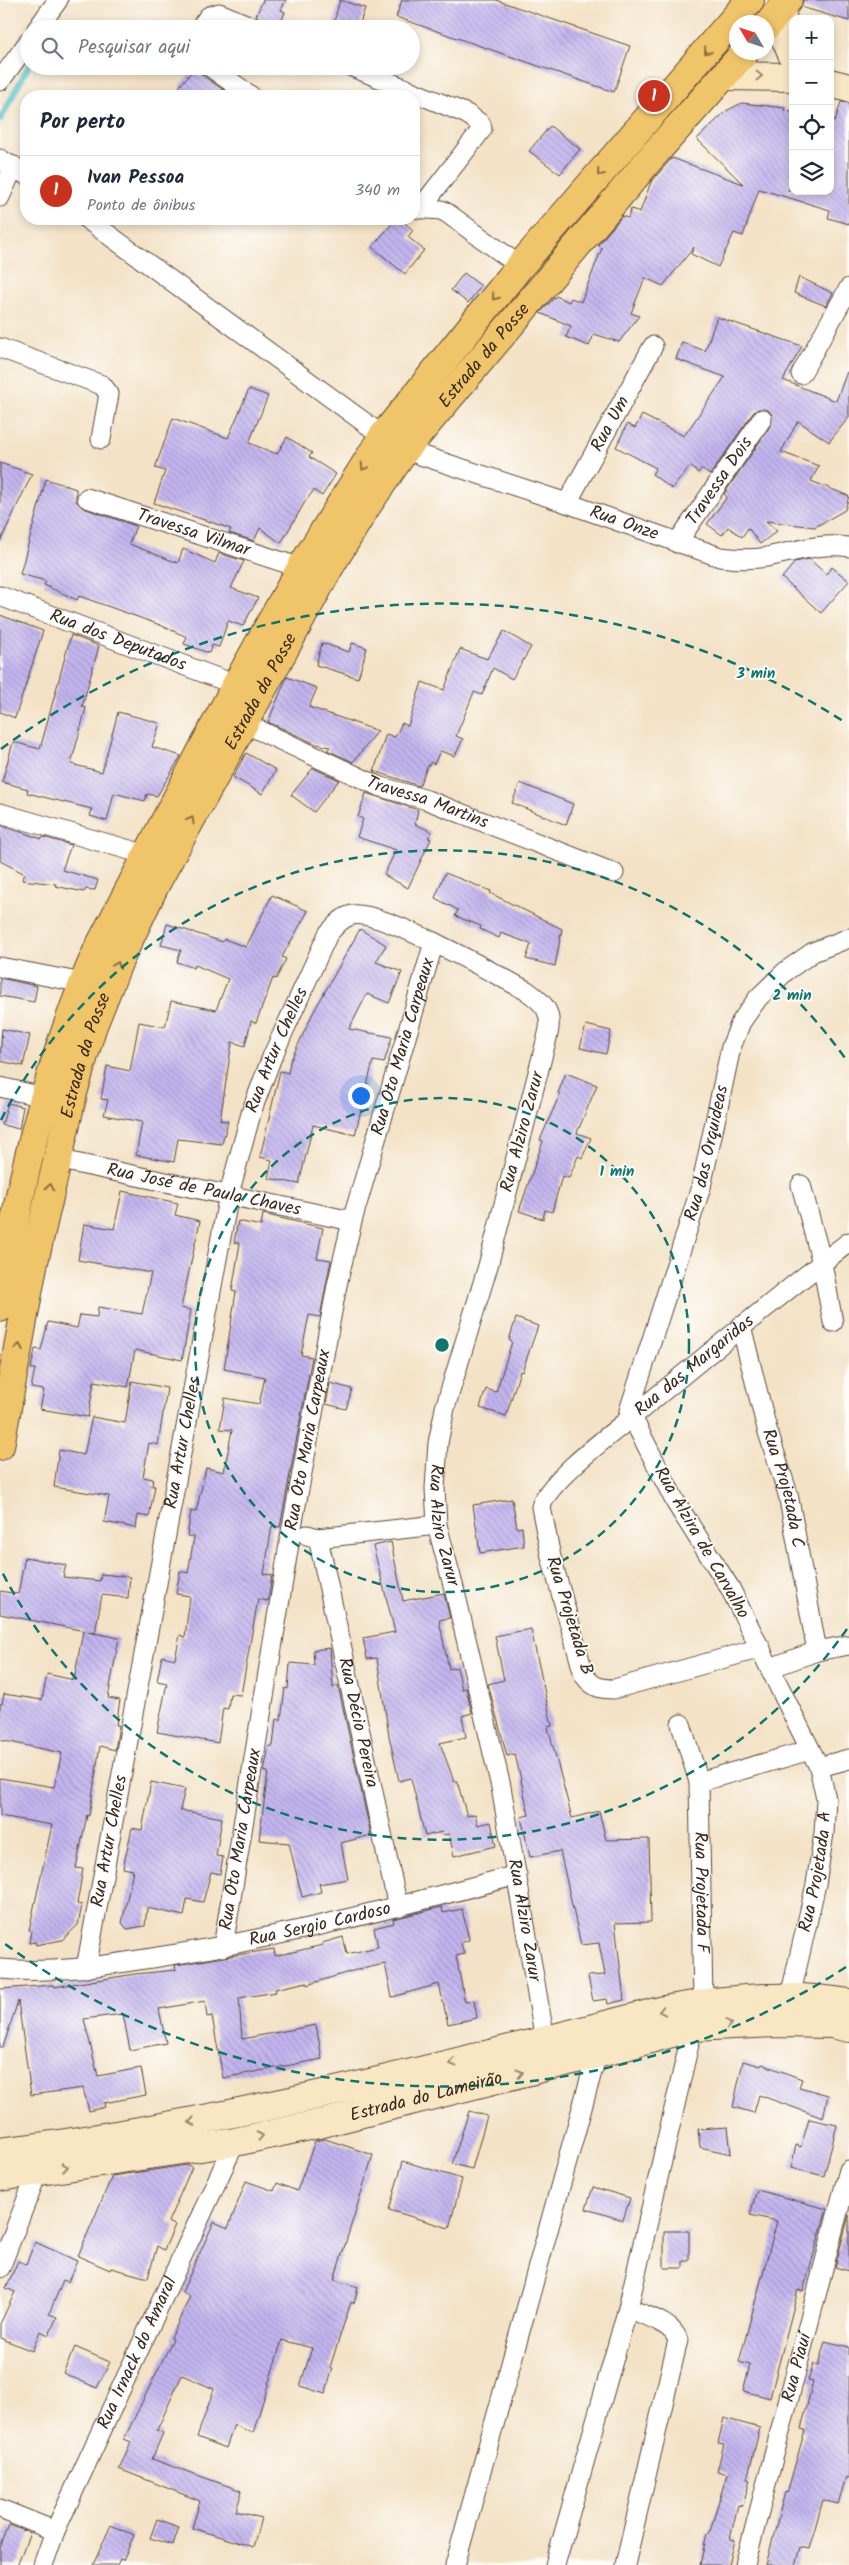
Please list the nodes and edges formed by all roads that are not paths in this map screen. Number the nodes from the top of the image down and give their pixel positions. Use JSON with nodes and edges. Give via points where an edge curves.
{"nodes":[{"id":1,"x":58,"y":0,"type":"edge"},
{"id":2,"x":750,"y":0,"type":"edge"},
{"id":3,"x":779,"y":12,"type":"edge"},
{"id":4,"x":44,"y":20,"type":"edge"},
{"id":5,"x":206,"y":20,"type":"edge"},
{"id":6,"x":236,"y":20,"type":"edge"},
{"id":7,"x":789,"y":47,"type":"edge"},
{"id":8,"x":20,"y":53,"type":"edge"},
{"id":9,"x":738,"y":60,"type":"edge"},
{"id":10,"x":222,"y":75,"type":"edge"},
{"id":11,"x":372,"y":75,"type":"edge"},
{"id":12,"x":725,"y":76,"type":"junction"},
{"id":13,"x":789,"y":77,"type":"edge"},
{"id":14,"x":0,"y":81,"type":"edge"},
{"id":15,"x":834,"y":84,"type":"edge"},
{"id":16,"x":849,"y":88,"type":"edge"},
{"id":17,"x":243,"y":90,"type":"edge"},
{"id":18,"x":408,"y":90,"type":"edge"},
{"id":19,"x":420,"y":95,"type":"edge"},
{"id":20,"x":13,"y":167,"type":"edge"},
{"id":21,"x":0,"y":197,"type":"edge"},
{"id":22,"x":420,"y":205,"type":"edge"},
{"id":23,"x":420,"y":209,"type":"edge"},
{"id":24,"x":95,"y":225,"type":"edge"},
{"id":25,"x":520,"y":266,"type":"junction"},
{"id":26,"x":849,"y":288,"type":"edge"},
{"id":27,"x":653,"y":346,"type":"dead end"},
{"id":28,"x":0,"y":348,"type":"edge"},
{"id":29,"x":800,"y":374,"type":"dead end"},
{"id":30,"x":762,"y":419,"type":"dead end"},
{"id":31,"x":101,"y":439,"type":"dead end"},
{"id":32,"x":394,"y":443,"type":"junction"},
{"id":33,"x":88,"y":498,"type":"dead end"},
{"id":34,"x":567,"y":503,"type":"junction"},
{"id":35,"x":677,"y":542,"type":"junction"},
{"id":36,"x":849,"y":547,"type":"edge"},
{"id":37,"x":302,"y":568,"type":"junction"},
{"id":38,"x":0,"y":596,"type":"edge"},
{"id":39,"x":236,"y":685,"type":"junction"},
{"id":40,"x":244,"y":723,"type":"junction"},
{"id":41,"x":0,"y":814,"type":"edge"},
{"id":42,"x":147,"y":856,"type":"junction"},
{"id":43,"x":614,"y":873,"type":"dead end"},
{"id":44,"x":849,"y":938,"type":"edge"},
{"id":45,"x":434,"y":942,"type":"junction"},
{"id":46,"x":0,"y":967,"type":"edge"},
{"id":47,"x":82,"y":983,"type":"junction"},
{"id":48,"x":0,"y":1087,"type":"edge"},
{"id":49,"x":43,"y":1097,"type":"junction"},
{"id":50,"x":56,"y":1159,"type":"junction"},
{"id":51,"x":801,"y":1185,"type":"dead end"},
{"id":52,"x":229,"y":1194,"type":"junction"},
{"id":53,"x":352,"y":1221,"type":"junction"},
{"id":54,"x":849,"y":1242,"type":"edge"},
{"id":55,"x":822,"y":1263,"type":"junction"},
{"id":56,"x":3,"y":1268,"type":"edge"},
{"id":57,"x":0,"y":1308,"type":"edge"},
{"id":58,"x":833,"y":1322,"type":"dead end"},
{"id":59,"x":741,"y":1326,"type":"junction"},
{"id":60,"x":631,"y":1418,"type":"junction"},
{"id":61,"x":0,"y":1446,"type":"edge"},
{"id":62,"x":568,"y":1471,"type":"joint"},
{"id":63,"x":437,"y":1525,"type":"junction"},
{"id":64,"x":291,"y":1532,"type":"junction"},
{"id":65,"x":318,"y":1538,"type":"junction"},
{"id":66,"x":849,"y":1645,"type":"edge"},
{"id":67,"x":760,"y":1648,"type":"junction"},
{"id":68,"x":817,"y":1651,"type":"junction"},
{"id":69,"x":770,"y":1668,"type":"junction"},
{"id":70,"x":681,"y":1724,"type":"dead end"},
{"id":71,"x":810,"y":1750,"type":"junction"},
{"id":72,"x":849,"y":1759,"type":"edge"},
{"id":73,"x":819,"y":1767,"type":"junction"},
{"id":74,"x":699,"y":1782,"type":"junction"},
{"id":75,"x":517,"y":1875,"type":"junction"},
{"id":76,"x":398,"y":1907,"type":"junction"},
{"id":77,"x":223,"y":1947,"type":"junction"},
{"id":78,"x":86,"y":1968,"type":"junction"},
{"id":79,"x":0,"y":1969,"type":"edge"},
{"id":80,"x":790,"y":1998,"type":"junction"},
{"id":81,"x":849,"y":2003,"type":"edge"},
{"id":82,"x":698,"y":2015,"type":"junction"},
{"id":83,"x":849,"y":2028,"type":"edge"},
{"id":84,"x":545,"y":2040,"type":"junction"},
{"id":85,"x":597,"y":2054,"type":"junction"},
{"id":86,"x":235,"y":2142,"type":"junction"},
{"id":87,"x":0,"y":2152,"type":"edge"},
{"id":88,"x":849,"y":2170,"type":"edge"},
{"id":89,"x":38,"y":2171,"type":"junction"},
{"id":90,"x":0,"y":2178,"type":"edge"},
{"id":91,"x":0,"y":2268,"type":"edge"},
{"id":92,"x":628,"y":2308,"type":"junction"},
{"id":93,"x":0,"y":2509,"type":"edge"},
{"id":94,"x":55,"y":2530,"type":"junction"},
{"id":95,"x":43,"y":2565,"type":"edge"},
{"id":96,"x":455,"y":2565,"type":"edge"},
{"id":97,"x":555,"y":2565,"type":"edge"},
{"id":98,"x":625,"y":2565,"type":"edge"},
{"id":99,"x":745,"y":2565,"type":"edge"}],
"edges":[{"from":1,"to":4,"type":"street"},
{"from":2,"to":25,"type":"main road","name":"Estrada da Posse","one_way":true},
{"from":3,"to":7,"type":"main road"},
{"from":5,"to":6,"type":"street","via":[[218,13]]},
{"from":8,"to":14,"type":"street"},
{"from":9,"to":12,"type":"main road","name":"Estrada da Posse"},
{"from":10,"to":17,"type":"street"},
{"from":11,"to":18,"type":"street"},
{"from":12,"to":13,"type":"main road","one_way":true},
{"from":12,"to":32,"type":"main road","name":"Estrada da Posse"},
{"from":15,"to":16,"type":"main road"},
{"from":19,"to":22,"type":"street","via":[[467,114],[481,124],[482,129]]},
{"from":20,"to":21,"type":"street"},
{"from":23,"to":25,"type":"street","via":[[447,213]]},
{"from":24,"to":32,"type":"street"},
{"from":25,"to":32,"type":"main road","name":"Estrada da Posse","one_way":true},
{"from":26,"to":29,"type":"street"},
{"from":27,"to":34,"type":"street","name":"Rua Um"},
{"from":28,"to":31,"type":"street","via":[[102,385],[108,394]]},
{"from":30,"to":35,"type":"street","name":"Travessa Dois"},
{"from":32,"to":34,"type":"street","name":"Rua Onze"},
{"from":32,"to":37,"type":"main road","name":"Estrada da Posse","one_way":true},
{"from":32,"to":40,"type":"main road","name":"Estrada da Posse","via":[[366,507]]},
{"from":33,"to":37,"type":"street","name":"Travessa Vilmar"},
{"from":34,"to":35,"type":"street","name":"Rua Onze"},
{"from":35,"to":36,"type":"street","name":"Rua Onze","via":[[720,557],[736,559],[764,558],[828,546]]},
{"from":37,"to":39,"type":"main road","name":"Estrada da Posse"},
{"from":38,"to":39,"type":"street","name":"Rua dos Deputados"},
{"from":39,"to":42,"type":"main road","name":"Estrada da Posse"},
{"from":40,"to":43,"type":"street","name":"Travessa Martins","via":[[378,786],[427,800]]},
{"from":50,"to":40,"type":"main road","name":"Estrada da Posse","one_way":true,"via":[[92,1028],[118,963],[155,885]]},
{"from":41,"to":42,"type":"street"},
{"from":42,"to":47,"type":"main road","name":"Estrada da Posse"},
{"from":44,"to":60,"type":"street","name":"Rua das Orquideas","via":[[813,952],[786,971],[758,998],[741,1022],[731,1047],[701,1186],[647,1360],[631,1400]]},
{"from":45,"to":52,"type":"street","name":"Rua Artur Chelles","via":[[362,914],[343,919],[328,934],[252,1110]]},
{"from":45,"to":53,"type":"street","name":"Rua Oto Maria Carpeaux"},
{"from":45,"to":63,"type":"street","name":"Rua Alziro Zarur","via":[[527,991],[549,1014],[548,1034],[488,1266],[445,1408],[438,1443]]},
{"from":46,"to":47,"type":"street"},
{"from":47,"to":49,"type":"main road","name":"Estrada da Posse"},
{"from":48,"to":49,"type":"street"},
{"from":49,"to":56,"type":"main road","name":"Estrada da Posse"},
{"from":50,"to":52,"type":"street","name":"Rua José de Paula Chaves"},
{"from":61,"to":50,"type":"main road","name":"Estrada da Posse","one_way":true},
{"from":51,"to":55,"type":"street"},
{"from":52,"to":53,"type":"street","name":"Rua José de Paula Chaves"},
{"from":52,"to":78,"type":"street","name":"Rua Artur Chelles"},
{"from":53,"to":64,"type":"street","name":"Rua Oto Maria Carpeaux"},
{"from":54,"to":55,"type":"street","name":"Rua das Margaridas"},
{"from":55,"to":58,"type":"street"},
{"from":55,"to":59,"type":"street","name":"Rua das Margaridas"},
{"from":56,"to":57,"type":"main road","name":"Estrada da Posse"},
{"from":59,"to":60,"type":"street","name":"Rua das Margaridas"},
{"from":59,"to":68,"type":"street","name":"Rua Projetada C","via":[[767,1429],[788,1494]]},
{"from":60,"to":62,"type":"street","name":"Rua das Margaridas"},
{"from":60,"to":67,"type":"street","name":"Rua Alzira de Carvalho","via":[[676,1503],[730,1588]]},
{"from":62,"to":67,"type":"street","name":"Rua Projetada B","via":[[542,1501],[540,1513],[584,1675],[590,1684],[600,1689],[614,1689]]},
{"from":63,"to":65,"type":"street"},
{"from":63,"to":75,"type":"street","name":"Rua Alziro Zarur","via":[[501,1787]]},
{"from":64,"to":65,"type":"street"},
{"from":64,"to":77,"type":"street","name":"Rua Oto Maria Carpeaux"},
{"from":65,"to":76,"type":"street","name":"Rua Décio Pereira"},
{"from":66,"to":68,"type":"street"},
{"from":67,"to":69,"type":"street","name":"Rua Alzira de Carvalho"},
{"from":68,"to":69,"type":"street"},
{"from":69,"to":71,"type":"street","name":"Rua Projetada A"},
{"from":70,"to":74,"type":"street","name":"Rua Projetada F"},
{"from":71,"to":73,"type":"street","name":"Rua Projetada A"},
{"from":71,"to":74,"type":"street"},
{"from":72,"to":73,"type":"street"},
{"from":73,"to":80,"type":"street","name":"Rua Projetada A","via":[[826,1799],[824,1833]]},
{"from":74,"to":82,"type":"street","name":"Rua Projetada F"},
{"from":75,"to":76,"type":"street","name":"Rua Sergio Cardoso"},
{"from":75,"to":84,"type":"street","name":"Rua Alziro Zarur"},
{"from":76,"to":77,"type":"street","name":"Rua Sergio Cardoso"},
{"from":77,"to":78,"type":"street","name":"Rua Sergio Cardoso"},
{"from":78,"to":79,"type":"street","name":"Rua Sergio Cardoso","via":[[46,1971]]},
{"from":80,"to":81,"type":"main road","name":"Estrada do Lameirão"},
{"from":80,"to":82,"type":"main road","name":"Estrada do Lameirão"},
{"from":82,"to":83,"type":"main road","name":"Estrada do Lameirão","one_way":true,"via":[[776,2023],[832,2024]]},
{"from":82,"to":84,"type":"main road","name":"Estrada do Lameirão","one_way":true},
{"from":82,"to":85,"type":"main road","name":"Estrada do Lameirão"},
{"from":82,"to":92,"type":"street","name":"Rua Projetada F"},
{"from":84,"to":87,"type":"main road","name":"Estrada do Lameirão","one_way":true,"via":[[292,2102]]},
{"from":86,"to":85,"type":"main road","name":"Estrada do Lameirão","one_way":true},
{"from":85,"to":96,"type":"street"},
{"from":89,"to":86,"type":"main road","name":"Estrada do Lameirão","one_way":true},
{"from":86,"to":94,"type":"street","name":"Rua Irnack do Amaral"},
{"from":88,"to":99,"type":"street","name":"Rua Piauí"},
{"from":89,"to":90,"type":"main road","name":"Estrada do Lameirão"},
{"from":89,"to":91,"type":"street"},
{"from":92,"to":97,"type":"street","name":"Rua Projetada F"},
{"from":92,"to":98,"type":"street","via":[[668,2326],[678,2340]]},
{"from":93,"to":94,"type":"street"},
{"from":94,"to":95,"type":"street","name":"Rua Irnack do Amaral"}]}
